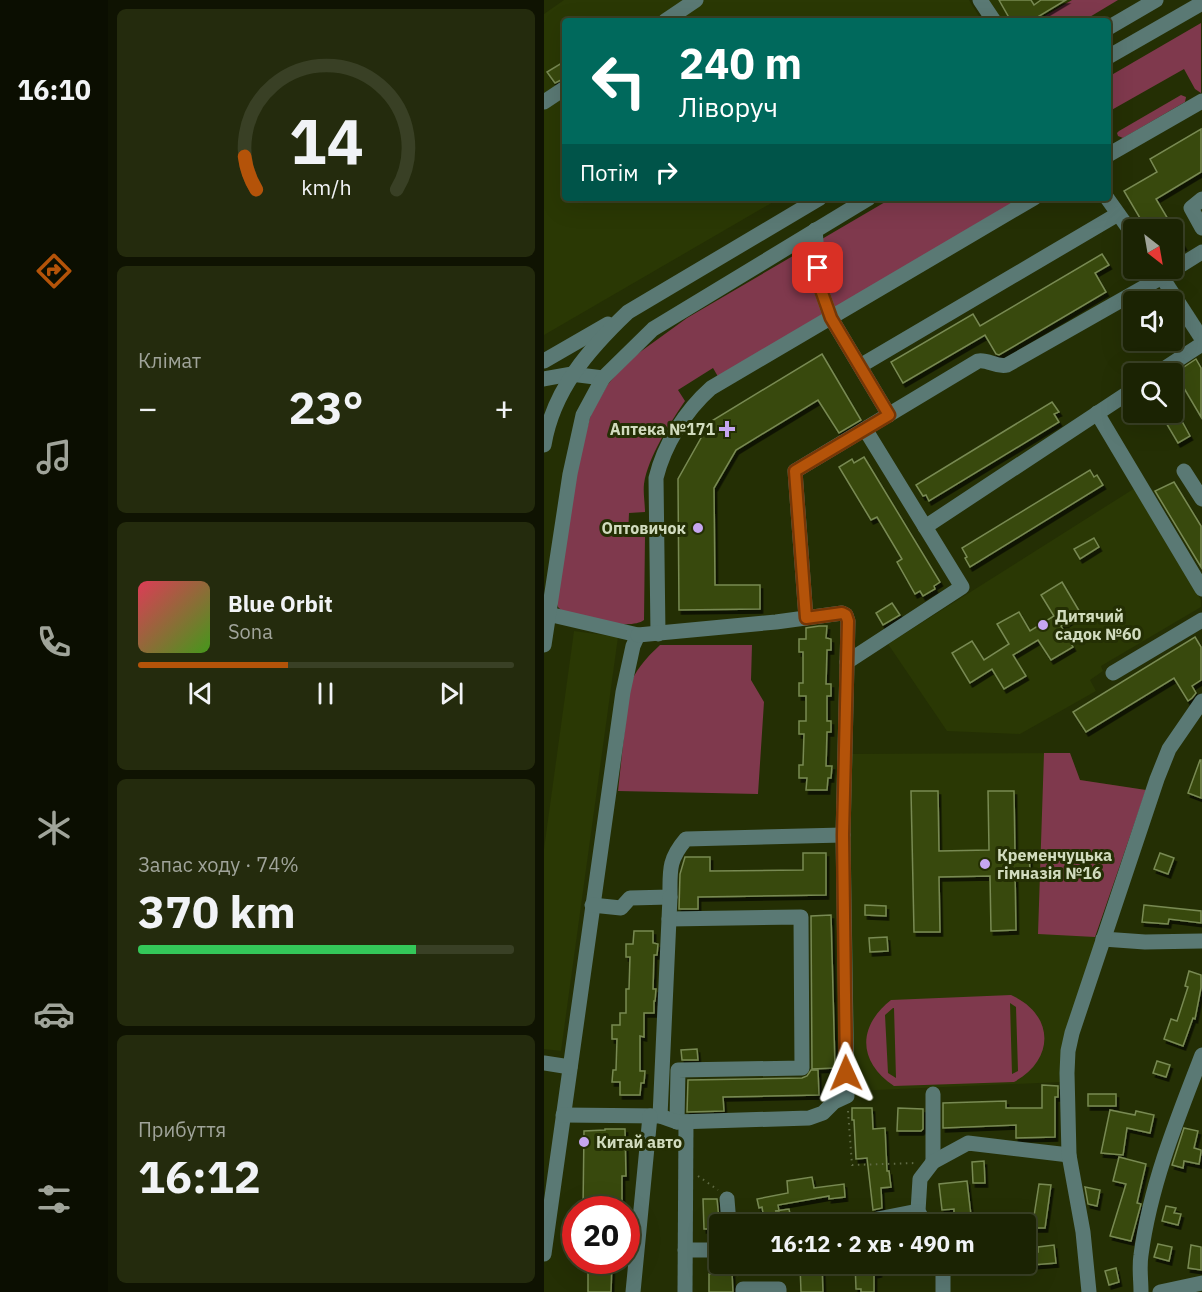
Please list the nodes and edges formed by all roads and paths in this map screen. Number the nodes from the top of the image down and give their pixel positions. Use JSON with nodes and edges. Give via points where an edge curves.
{"nodes":[{"id":1,"x":696,"y":0,"type":"edge"},
{"id":2,"x":980,"y":0,"type":"edge"},
{"id":3,"x":1156,"y":0,"type":"edge"},
{"id":4,"x":1201,"y":3,"type":"edge"},
{"id":5,"x":669,"y":18,"type":"edge"},
{"id":6,"x":992,"y":18,"type":"edge"},
{"id":7,"x":1111,"y":26,"type":"edge"},
{"id":8,"x":1111,"y":55,"type":"edge"},
{"id":9,"x":562,"y":90,"type":"edge"},
{"id":10,"x":1201,"y":101,"type":"edge"},
{"id":11,"x":544,"y":102,"type":"edge"},
{"id":12,"x":1111,"y":152,"type":"edge"},
{"id":13,"x":1201,"y":199,"type":"edge"},
{"id":14,"x":815,"y":201,"type":"edge"},
{"id":15,"x":864,"y":201,"type":"edge"},
{"id":16,"x":1029,"y":201,"type":"edge"},
{"id":17,"x":1109,"y":201,"type":"edge"},
{"id":18,"x":1118,"y":214,"type":"junction"},
{"id":19,"x":1123,"y":221,"type":"edge"},
{"id":20,"x":1201,"y":228,"type":"edge"},
{"id":21,"x":815,"y":230,"type":"junction"},
{"id":22,"x":1201,"y":252,"type":"edge"},
{"id":23,"x":1183,"y":261,"type":"edge"},
{"id":24,"x":1149,"y":279,"type":"edge"},
{"id":25,"x":1163,"y":279,"type":"edge"},
{"id":26,"x":628,"y":312,"type":"junction"},
{"id":27,"x":831,"y":318,"type":"junction"},
{"id":28,"x":1201,"y":339,"type":"edge"},
{"id":29,"x":1201,"y":344,"type":"edge"},
{"id":30,"x":544,"y":361,"type":"edge"},
{"id":31,"x":1172,"y":363,"type":"edge"},
{"id":32,"x":860,"y":366,"type":"junction"},
{"id":33,"x":571,"y":374,"type":"junction"},
{"id":34,"x":603,"y":378,"type":"junction"},
{"id":35,"x":544,"y":379,"type":"edge"},
{"id":36,"x":1123,"y":396,"type":"edge"},
{"id":37,"x":1097,"y":413,"type":"junction"},
{"id":38,"x":889,"y":415,"type":"junction"},
{"id":39,"x":545,"y":426,"type":"edge"},
{"id":40,"x":865,"y":429,"type":"junction"},
{"id":41,"x":544,"y":445,"type":"edge"},
{"id":42,"x":1184,"y":471,"type":"dead end"},
{"id":43,"x":1201,"y":499,"type":"edge"},
{"id":44,"x":925,"y":527,"type":"junction"},
{"id":45,"x":1201,"y":589,"type":"edge"},
{"id":46,"x":546,"y":614,"type":"edge"},
{"id":47,"x":806,"y":618,"type":"junction"},
{"id":48,"x":1201,"y":620,"type":"edge"},
{"id":49,"x":658,"y":634,"type":"junction"},
{"id":50,"x":638,"y":635,"type":"junction"},
{"id":51,"x":544,"y":645,"type":"edge"},
{"id":52,"x":847,"y":662,"type":"junction"},
{"id":53,"x":1113,"y":673,"type":"dead end"},
{"id":54,"x":1201,"y":701,"type":"edge"},
{"id":55,"x":1195,"y":722,"type":"edge"},
{"id":56,"x":843,"y":835,"type":"junction"},
{"id":57,"x":670,"y":897,"type":"junction"},
{"id":58,"x":592,"y":905,"type":"junction"},
{"id":59,"x":669,"y":920,"type":"junction"},
{"id":60,"x":1103,"y":939,"type":"junction"},
{"id":61,"x":1201,"y":942,"type":"edge"},
{"id":62,"x":1201,"y":1055,"type":"edge"},
{"id":63,"x":544,"y":1063,"type":"edge"},
{"id":64,"x":570,"y":1067,"type":"junction"},
{"id":65,"x":933,"y":1094,"type":"dead end"},
{"id":66,"x":847,"y":1096,"type":"junction"},
{"id":67,"x":563,"y":1115,"type":"junction"},
{"id":68,"x":655,"y":1116,"type":"junction"},
{"id":69,"x":681,"y":1122,"type":"junction"},
{"id":70,"x":1069,"y":1155,"type":"junction"},
{"id":71,"x":933,"y":1162,"type":"junction"},
{"id":72,"x":686,"y":1168,"type":"junction"},
{"id":73,"x":727,"y":1199,"type":"joint"},
{"id":74,"x":728,"y":1214,"type":"edge"},
{"id":75,"x":921,"y":1214,"type":"edge"},
{"id":76,"x":709,"y":1250,"type":"edge"},
{"id":77,"x":685,"y":1251,"type":"junction"},
{"id":78,"x":544,"y":1254,"type":"edge"},
{"id":79,"x":943,"y":1274,"type":"edge"},
{"id":80,"x":1201,"y":1283,"type":"edge"},
{"id":81,"x":633,"y":1292,"type":"edge"},
{"id":82,"x":685,"y":1292,"type":"edge"},
{"id":83,"x":743,"y":1292,"type":"edge"},
{"id":84,"x":779,"y":1292,"type":"edge"},
{"id":85,"x":943,"y":1292,"type":"edge"},
{"id":86,"x":1089,"y":1292,"type":"edge"},
{"id":87,"x":1141,"y":1292,"type":"edge"},
{"id":88,"x":1160,"y":1292,"type":"edge"}],
"edges":[{"from":1,"to":5,"type":"street"},
{"from":2,"to":6,"type":"street"},
{"from":3,"to":7,"type":"street"},
{"from":4,"to":8,"type":"street"},
{"from":9,"to":11,"type":"street"},
{"from":10,"to":12,"type":"street"},
{"from":13,"to":20,"type":"street","via":[[1191,208]]},
{"from":14,"to":26,"type":"street"},
{"from":15,"to":21,"type":"street"},
{"from":16,"to":27,"type":"street"},
{"from":17,"to":18,"type":"street"},
{"from":18,"to":19,"type":"street"},
{"from":18,"to":32,"type":"street"},
{"from":21,"to":27,"type":"street","via":[[820,287]]},
{"from":21,"to":34,"type":"street","via":[[653,329]]},
{"from":22,"to":23,"type":"street"},
{"from":24,"to":38,"type":"street","via":[[1007,364],[978,361]]},
{"from":25,"to":28,"type":"street"},
{"from":26,"to":30,"type":"street"},
{"from":26,"to":33,"type":"street"},
{"from":27,"to":32,"type":"street"},
{"from":27,"to":49,"type":"street","via":[[711,388],[695,402],[669,444],[656,478]]},
{"from":29,"to":31,"type":"street"},
{"from":32,"to":38,"type":"street"},
{"from":33,"to":34,"type":"street"},
{"from":33,"to":35,"type":"street"},
{"from":33,"to":39,"type":"street"},
{"from":34,"to":46,"type":"street","via":[[583,415]]},
{"from":36,"to":37,"type":"street"},
{"from":37,"to":44,"type":"street"},
{"from":37,"to":45,"type":"street"},
{"from":38,"to":40,"type":"street"},
{"from":39,"to":41,"type":"street"},
{"from":40,"to":44,"type":"street"},
{"from":40,"to":47,"type":"street","via":[[795,471]]},
{"from":42,"to":43,"type":"street"},
{"from":44,"to":52,"type":"street","via":[[962,587]]},
{"from":46,"to":50,"type":"street"},
{"from":46,"to":51,"type":"street"},
{"from":47,"to":49,"type":"street"},
{"from":47,"to":52,"type":"street","via":[[846,615]]},
{"from":48,"to":53,"type":"street"},
{"from":49,"to":50,"type":"street"},
{"from":50,"to":58,"type":"street","via":[[623,692]]},
{"from":52,"to":56,"type":"street"},
{"from":54,"to":55,"type":"street"},
{"from":55,"to":60,"type":"street","via":[[1169,749]]},
{"from":56,"to":57,"type":"street","via":[[686,839],[670,867]]},
{"from":56,"to":66,"type":"street"},
{"from":57,"to":58,"type":"street","via":[[630,898],[621,908]]},
{"from":57,"to":59,"type":"street"},
{"from":58,"to":64,"type":"street"},
{"from":59,"to":68,"type":"street"},
{"from":59,"to":69,"type":"street","via":[[801,917],[802,1068],[678,1070]]},
{"from":60,"to":61,"type":"street"},
{"from":60,"to":70,"type":"street","via":[[1068,1051]]},
{"from":62,"to":87,"type":"street","via":[[1153,1198],[1141,1256]]},
{"from":63,"to":64,"type":"street"},
{"from":64,"to":67,"type":"street"},
{"from":65,"to":71,"type":"street"},
{"from":66,"to":69,"type":"street","via":[[809,1118]]},
{"from":66,"to":71,"type":"path","via":[[852,1165]]},
{"from":67,"to":68,"type":"street"},
{"from":67,"to":78,"type":"street"},
{"from":68,"to":69,"type":"street"},
{"from":68,"to":81,"type":"street"},
{"from":69,"to":72,"type":"street"},
{"from":70,"to":71,"type":"street","via":[[968,1143]]},
{"from":70,"to":86,"type":"street"},
{"from":71,"to":75,"type":"street","via":[[920,1179]]},
{"from":72,"to":73,"type":"path"},
{"from":72,"to":77,"type":"street"},
{"from":73,"to":74,"type":"street"},
{"from":76,"to":77,"type":"street"},
{"from":77,"to":82,"type":"street"},
{"from":79,"to":85,"type":"street"},
{"from":80,"to":88,"type":"street"},
{"from":83,"to":84,"type":"street"}]}
